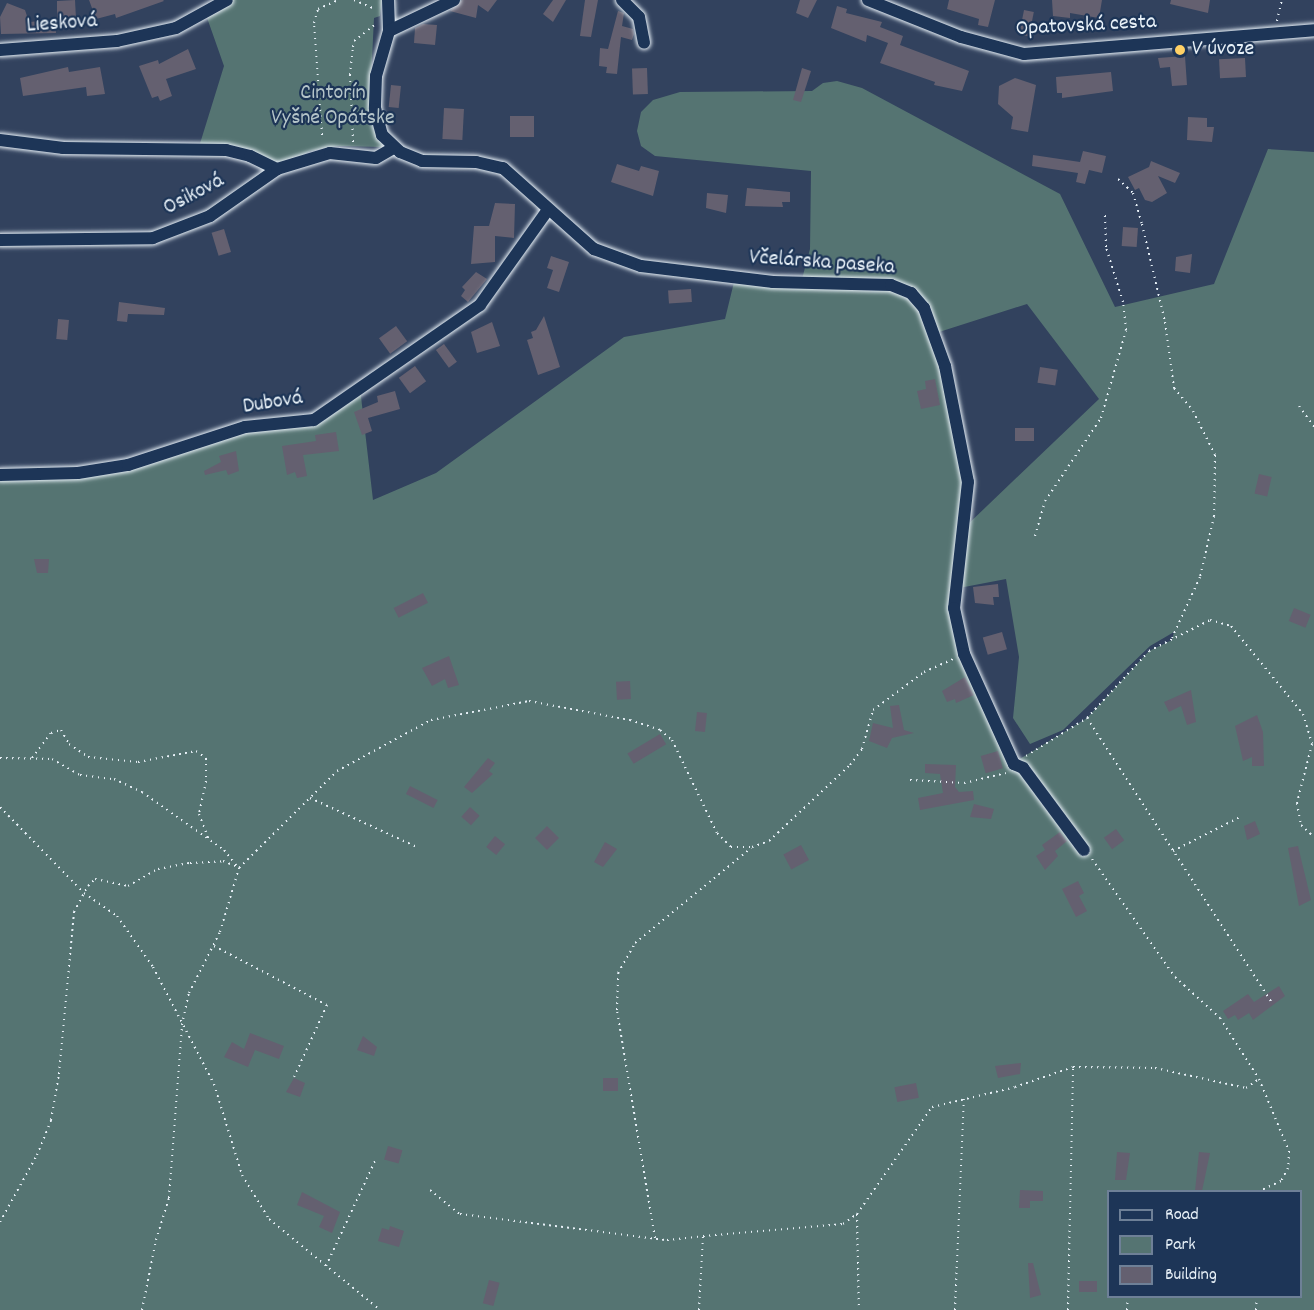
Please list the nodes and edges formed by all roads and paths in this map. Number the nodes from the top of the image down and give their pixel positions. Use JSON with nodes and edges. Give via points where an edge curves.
{"nodes":[{"id":1,"x":226,"y":0,"type":"edge"},
{"id":2,"x":338,"y":0,"type":"edge"},
{"id":3,"x":354,"y":0,"type":"edge"},
{"id":4,"x":454,"y":0,"type":"edge"},
{"id":5,"x":622,"y":0,"type":"edge"},
{"id":6,"x":868,"y":0,"type":"edge"},
{"id":7,"x":1282,"y":0,"type":"edge"},
{"id":8,"x":387,"y":5,"type":"edge"},
{"id":9,"x":374,"y":24,"type":"dead end"},
{"id":10,"x":1314,"y":30,"type":"edge"},
{"id":11,"x":389,"y":31,"type":"junction"},
{"id":12,"x":1274,"y":31,"type":"junction"},
{"id":13,"x":644,"y":43,"type":"dead end"},
{"id":14,"x":0,"y":50,"type":"edge"},
{"id":15,"x":322,"y":135,"type":"dead end"},
{"id":16,"x":0,"y":140,"type":"edge"},
{"id":17,"x":353,"y":142,"type":"dead end"},
{"id":18,"x":393,"y":148,"type":"junction"},
{"id":19,"x":277,"y":169,"type":"junction"},
{"id":20,"x":1118,"y":178,"type":"dead end"},
{"id":21,"x":547,"y":211,"type":"junction"},
{"id":22,"x":1105,"y":215,"type":"dead end"},
{"id":23,"x":0,"y":240,"type":"edge"},
{"id":24,"x":1299,"y":406,"type":"dead end"},
{"id":25,"x":1314,"y":427,"type":"edge"},
{"id":26,"x":0,"y":475,"type":"edge"},
{"id":27,"x":1035,"y":536,"type":"dead end"},
{"id":28,"x":1172,"y":640,"type":"junction"},
{"id":29,"x":964,"y":654,"type":"junction"},
{"id":30,"x":1087,"y":718,"type":"junction"},
{"id":31,"x":1312,"y":756,"type":"edge"},
{"id":32,"x":0,"y":758,"type":"edge"},
{"id":33,"x":32,"y":758,"type":"junction"},
{"id":34,"x":1018,"y":766,"type":"junction"},
{"id":35,"x":909,"y":780,"type":"dead end"},
{"id":36,"x":310,"y":798,"type":"junction"},
{"id":37,"x":0,"y":807,"type":"edge"},
{"id":38,"x":1242,"y":816,"type":"dead end"},
{"id":39,"x":1314,"y":837,"type":"edge"},
{"id":40,"x":208,"y":840,"type":"junction"},
{"id":41,"x":752,"y":846,"type":"junction"},
{"id":42,"x":417,"y":847,"type":"dead end"},
{"id":43,"x":1084,"y":850,"type":"joint"},
{"id":44,"x":1173,"y":851,"type":"junction"},
{"id":45,"x":239,"y":868,"type":"junction"},
{"id":46,"x":84,"y":893,"type":"junction"},
{"id":47,"x":213,"y":946,"type":"junction"},
{"id":48,"x":1272,"y":1002,"type":"dead end"},
{"id":49,"x":182,"y":1025,"type":"junction"},
{"id":50,"x":1073,"y":1067,"type":"junction"},
{"id":51,"x":294,"y":1077,"type":"dead end"},
{"id":52,"x":1259,"y":1079,"type":"junction"},
{"id":53,"x":964,"y":1098,"type":"junction"},
{"id":54,"x":375,"y":1161,"type":"dead end"},
{"id":55,"x":430,"y":1190,"type":"dead end"},
{"id":56,"x":1259,"y":1190,"type":"edge"},
{"id":57,"x":857,"y":1214,"type":"junction"},
{"id":58,"x":0,"y":1222,"type":"edge"},
{"id":59,"x":702,"y":1236,"type":"junction"},
{"id":60,"x":655,"y":1238,"type":"junction"},
{"id":61,"x":326,"y":1266,"type":"junction"},
{"id":62,"x":142,"y":1310,"type":"edge"},
{"id":63,"x":380,"y":1310,"type":"edge"},
{"id":64,"x":699,"y":1310,"type":"edge"},
{"id":65,"x":859,"y":1310,"type":"edge"},
{"id":66,"x":955,"y":1310,"type":"edge"},
{"id":67,"x":1068,"y":1310,"type":"edge"}],
"edges":[{"from":1,"to":14,"type":"street","name":"Liesková","via":[[176,28],[117,41]]},
{"from":2,"to":15,"type":"path","via":[[318,9],[314,24]]},
{"from":3,"to":8,"type":"path"},
{"from":4,"to":11,"type":"street"},
{"from":5,"to":13,"type":"street","via":[[639,18]]},
{"from":6,"to":12,"type":"street","name":"Opatovská cesta","via":[[961,37],[1024,54]]},
{"from":7,"to":12,"type":"path"},
{"from":8,"to":11,"type":"street"},
{"from":9,"to":17,"type":"path","via":[[353,47]]},
{"from":10,"to":12,"type":"street","name":"Opatovská cesta"},
{"from":11,"to":18,"type":"street","via":[[376,76],[375,109],[382,135]]},
{"from":16,"to":19,"type":"street","via":[[63,148],[226,150]]},
{"from":18,"to":19,"type":"street","name":"Osiková","via":[[376,158],[330,153]]},
{"from":18,"to":21,"type":"street","name":"Včelárska paseka","via":[[422,161],[494,164],[510,173]]},
{"from":19,"to":23,"type":"street","name":"Osiková","via":[[210,216],[153,238]]},
{"from":20,"to":28,"type":"path","via":[[1133,193],[1142,224],[1165,322],[1174,388],[1193,411],[1215,455],[1214,516],[1200,577]]},
{"from":21,"to":26,"type":"street","name":"Dubová","via":[[480,305],[314,420],[245,427],[128,465],[78,473]]},
{"from":21,"to":29,"type":"street","name":"Včelárska paseka","via":[[594,249],[641,266],[773,282],[891,285],[911,293],[924,308],[945,366],[968,482],[954,608]]},
{"from":22,"to":27,"type":"path","via":[[1106,247],[1123,302],[1126,330],[1101,418],[1045,501]]},
{"from":24,"to":25,"type":"path"},
{"from":28,"to":30,"type":"path","via":[[1149,651]]},
{"from":28,"to":31,"type":"path","via":[[1210,620],[1231,626],[1303,714]]},
{"from":29,"to":34,"type":"street","name":"Včelárska paseka"},
{"from":29,"to":41,"type":"path","via":[[924,672],[889,695],[873,710],[862,749],[850,765],[769,841]]},
{"from":30,"to":34,"type":"path"},
{"from":30,"to":44,"type":"path"},
{"from":31,"to":39,"type":"path","via":[[1299,784],[1297,803],[1301,825]]},
{"from":32,"to":33,"type":"path"},
{"from":33,"to":40,"type":"path","via":[[52,759],[80,775],[114,779],[142,792]]},
{"from":33,"to":40,"type":"path","via":[[51,733],[61,730],[69,744],[88,757],[138,762],[196,751],[206,758],[199,814]]},
{"from":34,"to":35,"type":"path","via":[[964,783]]},
{"from":34,"to":43,"type":"street","name":"Včelárska paseka"},
{"from":36,"to":41,"type":"path","via":[[337,771],[431,720],[529,701],[630,720],[660,730],[672,740],[717,833],[731,847]]},
{"from":36,"to":42,"type":"path"},
{"from":36,"to":45,"type":"path"},
{"from":37,"to":46,"type":"path"},
{"from":38,"to":44,"type":"path"},
{"from":40,"to":45,"type":"path"},
{"from":41,"to":60,"type":"path","via":[[635,943],[618,973],[617,1010]]},
{"from":43,"to":52,"type":"path","via":[[1108,876],[1175,977],[1220,1018]]},
{"from":44,"to":48,"type":"path"},
{"from":45,"to":46,"type":"path","via":[[223,861],[190,863],[158,869],[128,886],[95,879]]},
{"from":45,"to":47,"type":"path"},
{"from":46,"to":49,"type":"path","via":[[117,916],[153,967]]},
{"from":46,"to":58,"type":"path","via":[[74,912],[51,1120],[37,1155]]},
{"from":47,"to":49,"type":"path","via":[[189,993]]},
{"from":47,"to":51,"type":"path","via":[[327,1005]]},
{"from":49,"to":61,"type":"path","via":[[214,1084],[242,1174],[269,1219]]},
{"from":49,"to":62,"type":"path","via":[[174,1166]]},
{"from":50,"to":52,"type":"path","via":[[1155,1068],[1246,1088]]},
{"from":50,"to":53,"type":"path"},
{"from":50,"to":67,"type":"path"},
{"from":52,"to":56,"type":"path","via":[[1288,1151],[1288,1168],[1281,1181]]},
{"from":53,"to":57,"type":"path","via":[[932,1107]]},
{"from":53,"to":66,"type":"path"},
{"from":54,"to":61,"type":"path"},
{"from":55,"to":60,"type":"path","via":[[460,1214]]},
{"from":57,"to":59,"type":"path","via":[[843,1224]]},
{"from":57,"to":65,"type":"path"},
{"from":59,"to":60,"type":"path"},
{"from":59,"to":64,"type":"path"},
{"from":61,"to":63,"type":"path"}]}
